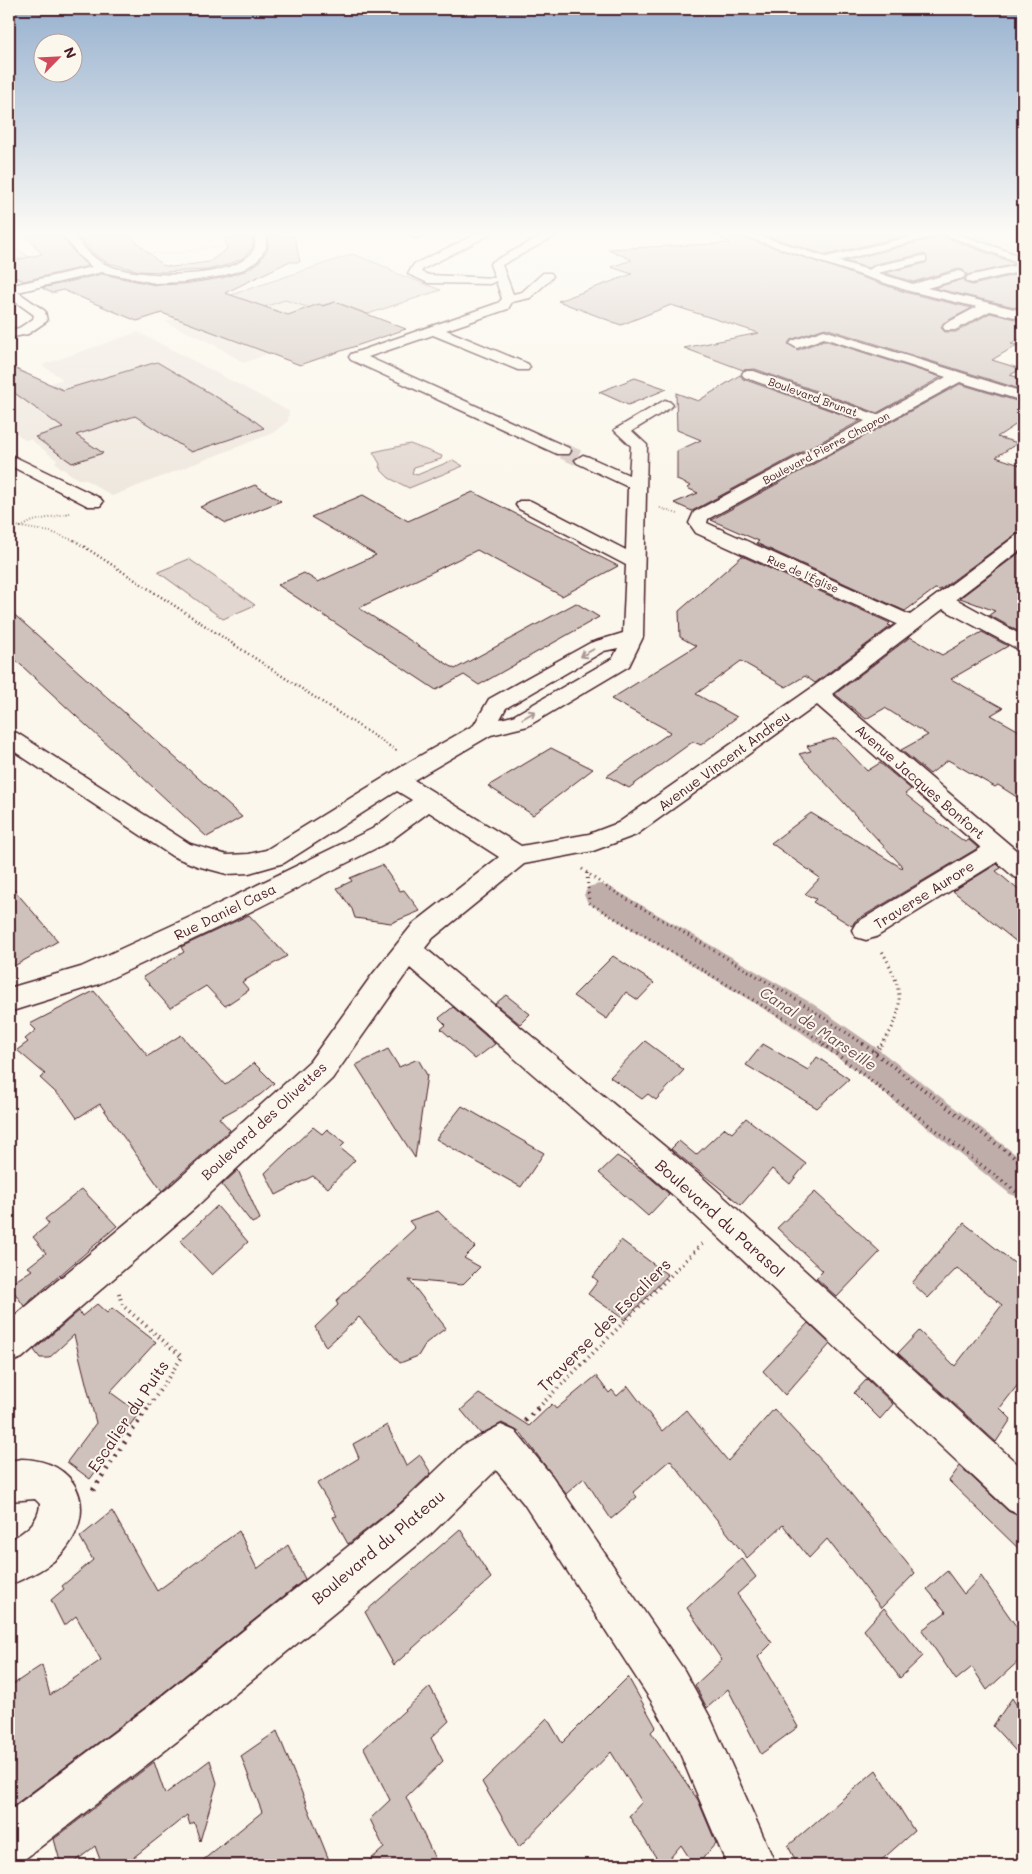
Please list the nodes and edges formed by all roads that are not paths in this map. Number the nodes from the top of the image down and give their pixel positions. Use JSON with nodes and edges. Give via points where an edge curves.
{"nodes":[{"id":1,"x":39,"y":321,"type":"edge"},
{"id":2,"x":458,"y":321,"type":"edge"},
{"id":3,"x":959,"y":321,"type":"edge"},
{"id":4,"x":950,"y":326,"type":"dead end"},
{"id":5,"x":433,"y":330,"type":"junction"},
{"id":6,"x":9,"y":334,"type":"edge"},
{"id":7,"x":797,"y":344,"type":"dead end"},
{"id":8,"x":378,"y":349,"type":"junction"},
{"id":9,"x":395,"y":357,"type":"dead end"},
{"id":10,"x":523,"y":367,"type":"dead end"},
{"id":11,"x":749,"y":374,"type":"dead end"},
{"id":12,"x":958,"y":377,"type":"junction"},
{"id":13,"x":1023,"y":397,"type":"edge"},
{"id":14,"x":665,"y":405,"type":"dead end"},
{"id":15,"x":877,"y":420,"type":"junction"},
{"id":16,"x":563,"y":451,"type":"tunnel mouth"},
{"id":17,"x":9,"y":459,"type":"edge"},
{"id":18,"x":583,"y":460,"type":"tunnel mouth"},
{"id":19,"x":637,"y":485,"type":"junction"},
{"id":20,"x":525,"y":505,"type":"dead end"},
{"id":21,"x":73,"y":513,"type":"road end"},
{"id":22,"x":690,"y":519,"type":"joint"},
{"id":23,"x":1023,"y":539,"type":"edge"},
{"id":24,"x":633,"y":561,"type":"junction"},
{"id":25,"x":942,"y":600,"type":"junction"},
{"id":26,"x":911,"y":623,"type":"junction"},
{"id":27,"x":1023,"y":644,"type":"edge"},
{"id":28,"x":818,"y":694,"type":"junction"},
{"id":29,"x":9,"y":738,"type":"edge"},
{"id":30,"x":397,"y":780,"type":"junction"},
{"id":31,"x":429,"y":800,"type":"junction"},
{"id":32,"x":998,"y":849,"type":"junction"},
{"id":33,"x":517,"y":856,"type":"junction"},
{"id":34,"x":1023,"y":870,"type":"edge"},
{"id":35,"x":866,"y":930,"type":"road end"},
{"id":36,"x":408,"y":950,"type":"junction"},
{"id":37,"x":9,"y":1000,"type":"edge"},
{"id":38,"x":9,"y":1345,"type":"edge"},
{"id":39,"x":9,"y":1481,"type":"edge"},
{"id":40,"x":1023,"y":1496,"type":"edge"},
{"id":41,"x":9,"y":1564,"type":"edge"},
{"id":42,"x":9,"y":1841,"type":"edge"},
{"id":43,"x":752,"y":1865,"type":"edge"}],
"edges":[{"from":1,"to":6,"type":"street","via":[[23,331]]},
{"from":2,"to":5,"type":"street"},
{"from":3,"to":4,"type":"street"},
{"from":5,"to":8,"type":"street"},
{"from":5,"to":10,"type":"street"},
{"from":7,"to":12,"type":"street","via":[[824,334]]},
{"from":8,"to":9,"type":"street"},
{"from":8,"to":16,"type":"street","via":[[356,357]]},
{"from":11,"to":15,"type":"street","name":"Boulevard Brunat"},
{"from":12,"to":13,"type":"street"},
{"from":12,"to":15,"type":"street","name":"Boulevard Pierre Chapron"},
{"from":14,"to":19,"type":"street","via":[[622,430],[639,445]]},
{"from":15,"to":22,"type":"street","name":"Boulevard Pierre Chapron"},
{"from":17,"to":21,"type":"street","via":[[94,502]]},
{"from":18,"to":19,"type":"street"},
{"from":19,"to":24,"type":"street"},
{"from":20,"to":24,"type":"street"},
{"from":22,"to":26,"type":"street","name":"Rue de l'Église","via":[[702,529]]},
{"from":23,"to":25,"type":"street","name":"Avenue Vincent Andreu"},
{"from":24,"to":30,"type":"street","via":[[633,637],[622,662],[520,721],[483,730]]},
{"from":25,"to":26,"type":"street","name":"Avenue Vincent Andreu"},
{"from":25,"to":27,"type":"street"},
{"from":26,"to":28,"type":"street","name":"Avenue Vincent Andreu"},
{"from":28,"to":32,"type":"street","name":"Avenue Jacques Bonfort"},
{"from":28,"to":33,"type":"street","name":"Avenue Vincent Andreu","via":[[627,829],[593,842]]},
{"from":29,"to":30,"type":"street","via":[[181,850],[211,863],[250,865],[275,857]]},
{"from":30,"to":31,"type":"street"},
{"from":31,"to":33,"type":"street"},
{"from":31,"to":37,"type":"street","name":"Rue Daniel Casa","via":[[381,835],[222,914],[89,976]]},
{"from":32,"to":34,"type":"street","name":"Avenue Jacques Bonfort"},
{"from":32,"to":35,"type":"street","name":"Traverse Aurore"},
{"from":33,"to":36,"type":"street","name":"Boulevard des Olivettes","via":[[422,931]]},
{"from":36,"to":38,"type":"street","name":"Boulevard des Olivettes","via":[[321,1070],[185,1195]]},
{"from":36,"to":40,"type":"street","name":"Boulevard du Parasol","via":[[692,1190]]},
{"from":39,"to":41,"type":"street","via":[[36,1478],[51,1485],[61,1505],[54,1528],[40,1544]]},
{"from":42,"to":43,"type":"street","name":"Boulevard du Plateau","via":[[164,1723],[416,1519],[477,1459],[501,1445],[538,1490],[668,1686],[695,1735]]}]}
